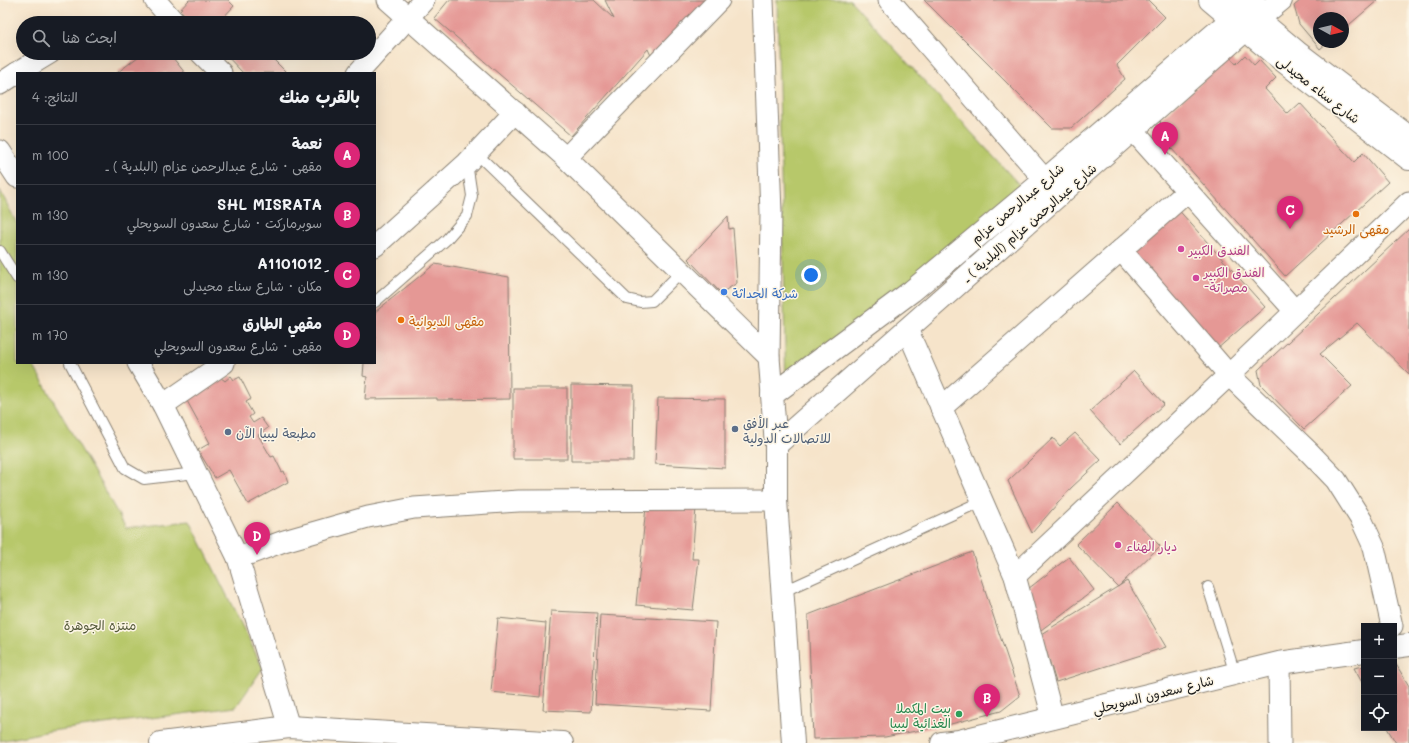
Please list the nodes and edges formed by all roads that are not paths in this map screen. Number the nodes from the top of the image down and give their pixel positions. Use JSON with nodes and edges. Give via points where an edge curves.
{"nodes":[{"id":1,"x":155,"y":0,"type":"edge"},
{"id":2,"x":388,"y":0,"type":"edge"},
{"id":3,"x":424,"y":0,"type":"edge"},
{"id":4,"x":719,"y":0,"type":"edge"},
{"id":5,"x":763,"y":0,"type":"edge"},
{"id":6,"x":889,"y":0,"type":"edge"},
{"id":7,"x":1210,"y":0,"type":"edge"},
{"id":8,"x":1282,"y":0,"type":"edge"},
{"id":9,"x":1245,"y":12,"type":"edge"},
{"id":10,"x":169,"y":16,"type":"edge"},
{"id":11,"x":407,"y":19,"type":"junction"},
{"id":12,"x":376,"y":53,"type":"edge"},
{"id":13,"x":38,"y":60,"type":"edge"},
{"id":14,"x":208,"y":60,"type":"edge"},
{"id":15,"x":370,"y":60,"type":"edge"},
{"id":16,"x":19,"y":72,"type":"edge"},
{"id":17,"x":220,"y":72,"type":"edge"},
{"id":18,"x":359,"y":72,"type":"edge"},
{"id":19,"x":16,"y":74,"type":"edge"},
{"id":20,"x":0,"y":84,"type":"edge"},
{"id":21,"x":515,"y":112,"type":"junction"},
{"id":22,"x":1133,"y":130,"type":"junction"},
{"id":23,"x":1409,"y":137,"type":"edge"},
{"id":24,"x":0,"y":151,"type":"edge"},
{"id":25,"x":471,"y":158,"type":"junction"},
{"id":26,"x":566,"y":158,"type":"junction"},
{"id":27,"x":1409,"y":159,"type":"edge"},
{"id":28,"x":16,"y":175,"type":"edge"},
{"id":29,"x":1045,"y":180,"type":"junction"},
{"id":30,"x":1187,"y":192,"type":"junction"},
{"id":31,"x":1409,"y":202,"type":"edge"},
{"id":32,"x":376,"y":245,"type":"edge"},
{"id":33,"x":1121,"y":250,"type":"junction"},
{"id":34,"x":0,"y":251,"type":"edge"},
{"id":35,"x":680,"y":272,"type":"junction"},
{"id":36,"x":16,"y":276,"type":"edge"},
{"id":37,"x":376,"y":301,"type":"edge"},
{"id":38,"x":1295,"y":311,"type":"junction"},
{"id":39,"x":907,"y":330,"type":"junction"},
{"id":40,"x":769,"y":357,"type":"junction"},
{"id":41,"x":71,"y":364,"type":"edge"},
{"id":42,"x":139,"y":364,"type":"edge"},
{"id":43,"x":223,"y":364,"type":"edge"},
{"id":44,"x":1230,"y":375,"type":"junction"},
{"id":45,"x":772,"y":395,"type":"junction"},
{"id":46,"x":163,"y":405,"type":"junction"},
{"id":47,"x":941,"y":408,"type":"junction"},
{"id":48,"x":776,"y":445,"type":"junction"},
{"id":49,"x":196,"y":473,"type":"junction"},
{"id":50,"x":776,"y":500,"type":"junction"},
{"id":51,"x":982,"y":501,"type":"junction"},
{"id":52,"x":238,"y":558,"type":"junction"},
{"id":53,"x":1015,"y":576,"type":"junction"},
{"id":54,"x":1208,"y":586,"type":"dead end"},
{"id":55,"x":782,"y":592,"type":"junction"},
{"id":56,"x":1393,"y":623,"type":"edge"},
{"id":57,"x":1361,"y":651,"type":"edge"},
{"id":58,"x":1279,"y":663,"type":"junction"},
{"id":59,"x":1235,"y":674,"type":"junction"},
{"id":60,"x":1053,"y":718,"type":"junction"},
{"id":61,"x":289,"y":727,"type":"junction"},
{"id":62,"x":161,"y":743,"type":"edge"},
{"id":63,"x":562,"y":743,"type":"edge"},
{"id":64,"x":793,"y":743,"type":"edge"},
{"id":65,"x":942,"y":743,"type":"edge"},
{"id":66,"x":1280,"y":743,"type":"edge"}],
"edges":[{"from":1,"to":10,"type":"street"},
{"from":2,"to":11,"type":"street"},
{"from":3,"to":11,"type":"street"},
{"from":4,"to":26,"type":"street"},
{"from":5,"to":40,"type":"street","via":[[771,213]]},
{"from":6,"to":29,"type":"street"},
{"from":7,"to":9,"type":"main road"},
{"from":8,"to":9,"type":"main road","name":"شارع عبدالرحمن عزام (البلدية ) ـ"},
{"from":9,"to":22,"type":"main road","name":"شارع عبدالرحمن عزام (البلدية ) ـ"},
{"from":9,"to":23,"type":"main road","name":"شارع سناء محيدلى"},
{"from":9,"to":27,"type":"main road","name":"شارع سناء محيدلى"},
{"from":9,"to":29,"type":"main road","name":"شارع عبدالرحمن عزام"},
{"from":11,"to":12,"type":"street"},
{"from":11,"to":21,"type":"street"},
{"from":13,"to":16,"type":"street"},
{"from":14,"to":17,"type":"street"},
{"from":15,"to":18,"type":"street"},
{"from":19,"to":20,"type":"street"},
{"from":21,"to":25,"type":"street"},
{"from":21,"to":26,"type":"street"},
{"from":22,"to":30,"type":"street"},
{"from":22,"to":39,"type":"main road","name":"شارع عبدالرحمن عزام (البلدية ) ـ"},
{"from":24,"to":28,"type":"street"},
{"from":25,"to":32,"type":"street"},
{"from":25,"to":35,"type":"lane","via":[[627,299],[652,301]]},
{"from":25,"to":37,"type":"lane","via":[[472,196],[467,216],[446,240]]},
{"from":26,"to":35,"type":"street"},
{"from":29,"to":45,"type":"main road","name":"شارع عبدالرحمن عزام","via":[[912,291]]},
{"from":30,"to":33,"type":"street"},
{"from":30,"to":38,"type":"street"},
{"from":31,"to":38,"type":"street"},
{"from":33,"to":44,"type":"street"},
{"from":33,"to":47,"type":"street"},
{"from":34,"to":36,"type":"lane"},
{"from":35,"to":40,"type":"street"},
{"from":38,"to":44,"type":"street"},
{"from":39,"to":47,"type":"street"},
{"from":39,"to":48,"type":"main road","name":"شارع عبدالرحمن عزام (البلدية ) ـ"},
{"from":40,"to":45,"type":"street"},
{"from":41,"to":49,"type":"lane","via":[[125,468],[144,479]]},
{"from":42,"to":46,"type":"street"},
{"from":43,"to":46,"type":"street"},
{"from":44,"to":53,"type":"street"},
{"from":44,"to":56,"type":"street","via":[[1340,486],[1362,521],[1374,547]]},
{"from":45,"to":48,"type":"main road"},
{"from":46,"to":49,"type":"street"},
{"from":47,"to":51,"type":"street"},
{"from":48,"to":50,"type":"main road"},
{"from":49,"to":52,"type":"street"},
{"from":50,"to":52,"type":"street","via":[[519,501],[414,508],[368,517]]},
{"from":50,"to":55,"type":"main road"},
{"from":51,"to":53,"type":"street"},
{"from":51,"to":55,"type":"lane"},
{"from":52,"to":61,"type":"street"},
{"from":53,"to":60,"type":"street"},
{"from":54,"to":59,"type":"lane"},
{"from":55,"to":64,"type":"main road"},
{"from":57,"to":58,"type":"main road","name":"شارع سعدون السويحلي"},
{"from":58,"to":59,"type":"main road","name":"شارع سعدون السويحلي"},
{"from":58,"to":66,"type":"street"},
{"from":59,"to":60,"type":"main road","name":"شارع سعدون السويحلي"},
{"from":60,"to":65,"type":"main road","name":"شارع سعدون السويحلي"},
{"from":61,"to":62,"type":"main road"},
{"from":61,"to":63,"type":"main road"}]}
